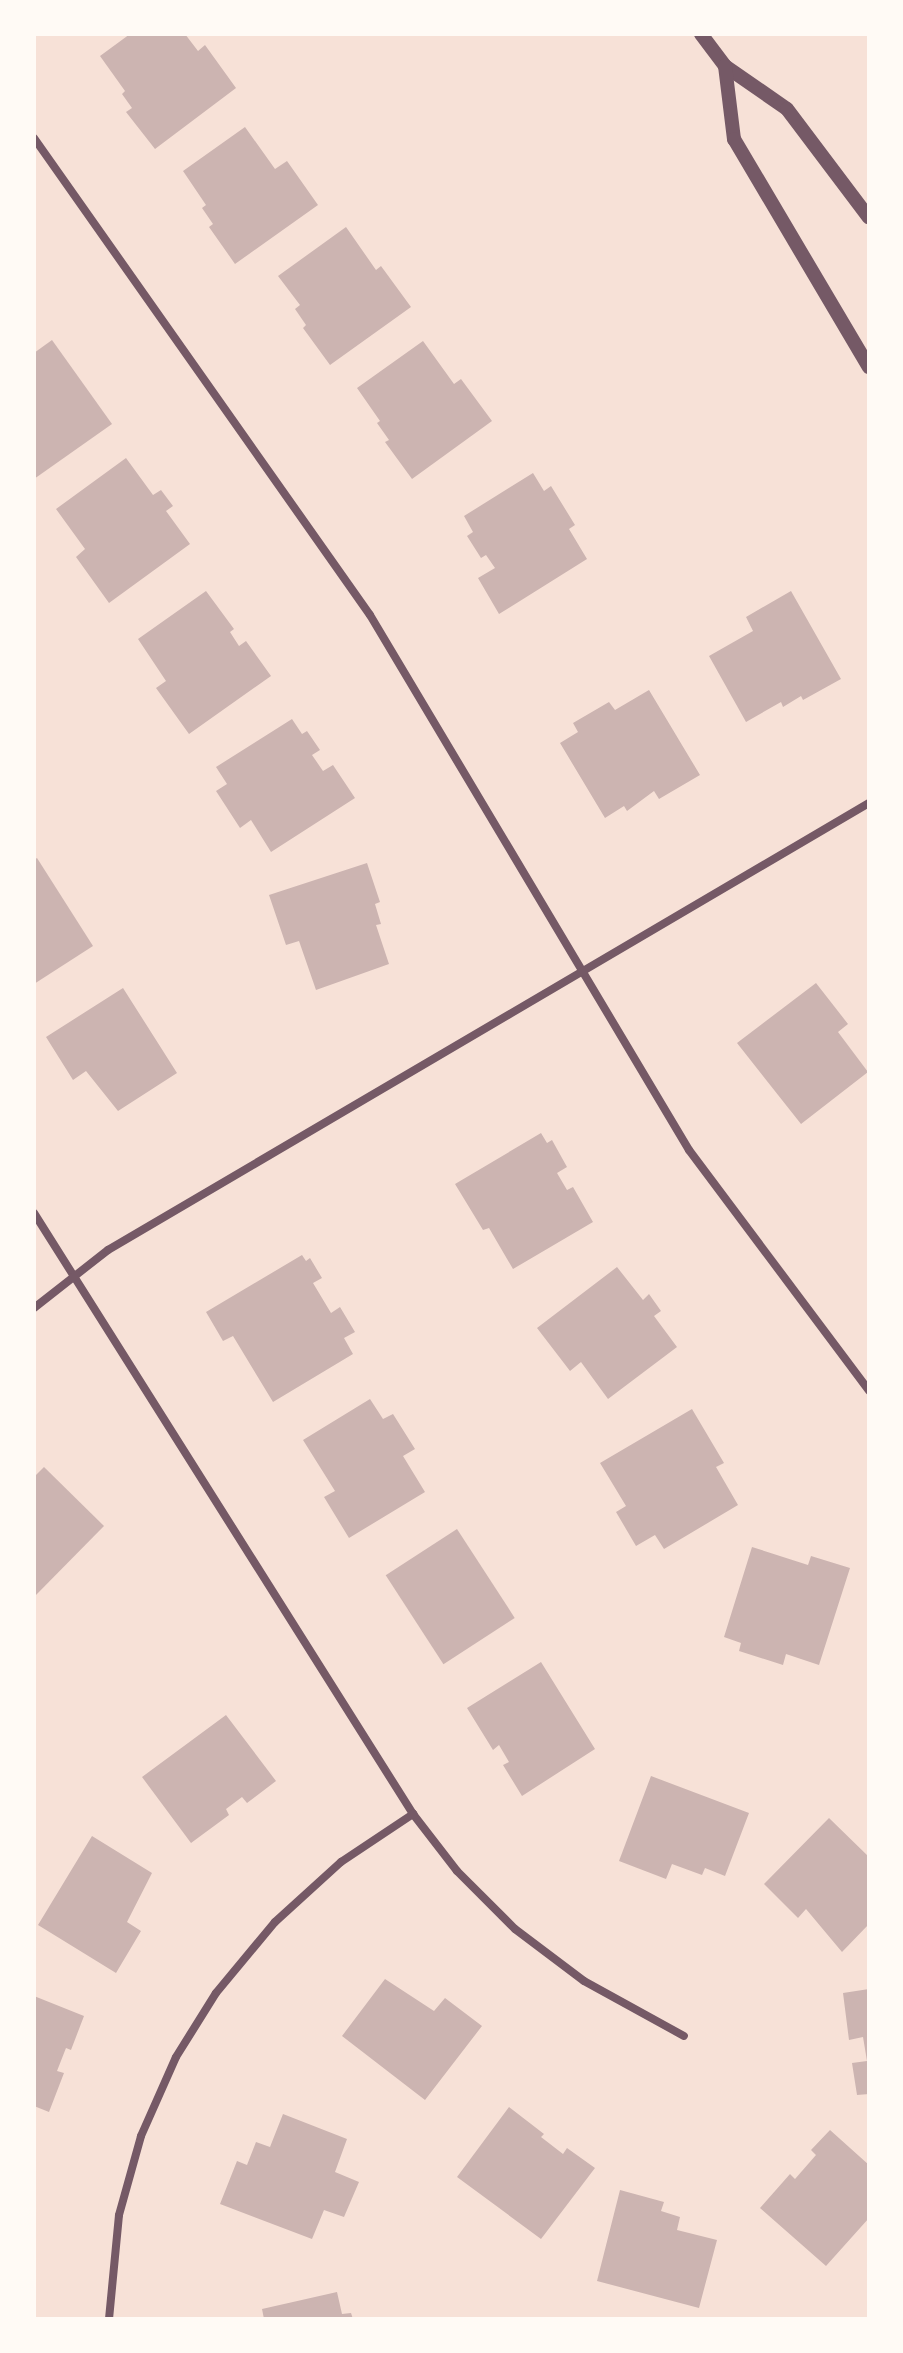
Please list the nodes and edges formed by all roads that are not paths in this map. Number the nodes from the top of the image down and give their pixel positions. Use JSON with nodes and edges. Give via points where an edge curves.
{"nodes":[{"id":1,"x":701,"y":34,"type":"edge"},
{"id":2,"x":725,"y":66,"type":"junction"},
{"id":3,"x":34,"y":138,"type":"edge"},
{"id":4,"x":869,"y":218,"type":"edge"},
{"id":5,"x":869,"y":367,"type":"edge"},
{"id":6,"x":869,"y":803,"type":"edge"},
{"id":7,"x":581,"y":969,"type":"junction"},
{"id":8,"x":34,"y":1213,"type":"edge"},
{"id":9,"x":73,"y":1275,"type":"junction"},
{"id":10,"x":34,"y":1308,"type":"edge"},
{"id":11,"x":869,"y":1391,"type":"edge"},
{"id":12,"x":413,"y":1814,"type":"junction"},
{"id":13,"x":684,"y":2036,"type":"dead end"},
{"id":14,"x":109,"y":2319,"type":"edge"}],
"edges":[{"from":1,"to":2,"type":"street"},
{"from":2,"to":4,"type":"street","via":[[787,109]]},
{"from":2,"to":5,"type":"street","via":[[734,139]]},
{"from":3,"to":7,"type":"street","via":[[370,615]]},
{"from":6,"to":7,"type":"street"},
{"from":7,"to":9,"type":"street"},
{"from":7,"to":11,"type":"street","via":[[689,1150]]},
{"from":8,"to":9,"type":"street"},
{"from":9,"to":10,"type":"street"},
{"from":9,"to":12,"type":"street"},
{"from":12,"to":13,"type":"street","via":[[457,1871],[515,1929],[584,1981]]},
{"from":12,"to":14,"type":"street","via":[[341,1862],[275,1922],[216,1993],[176,2057],[141,2136],[119,2215]]}]}
